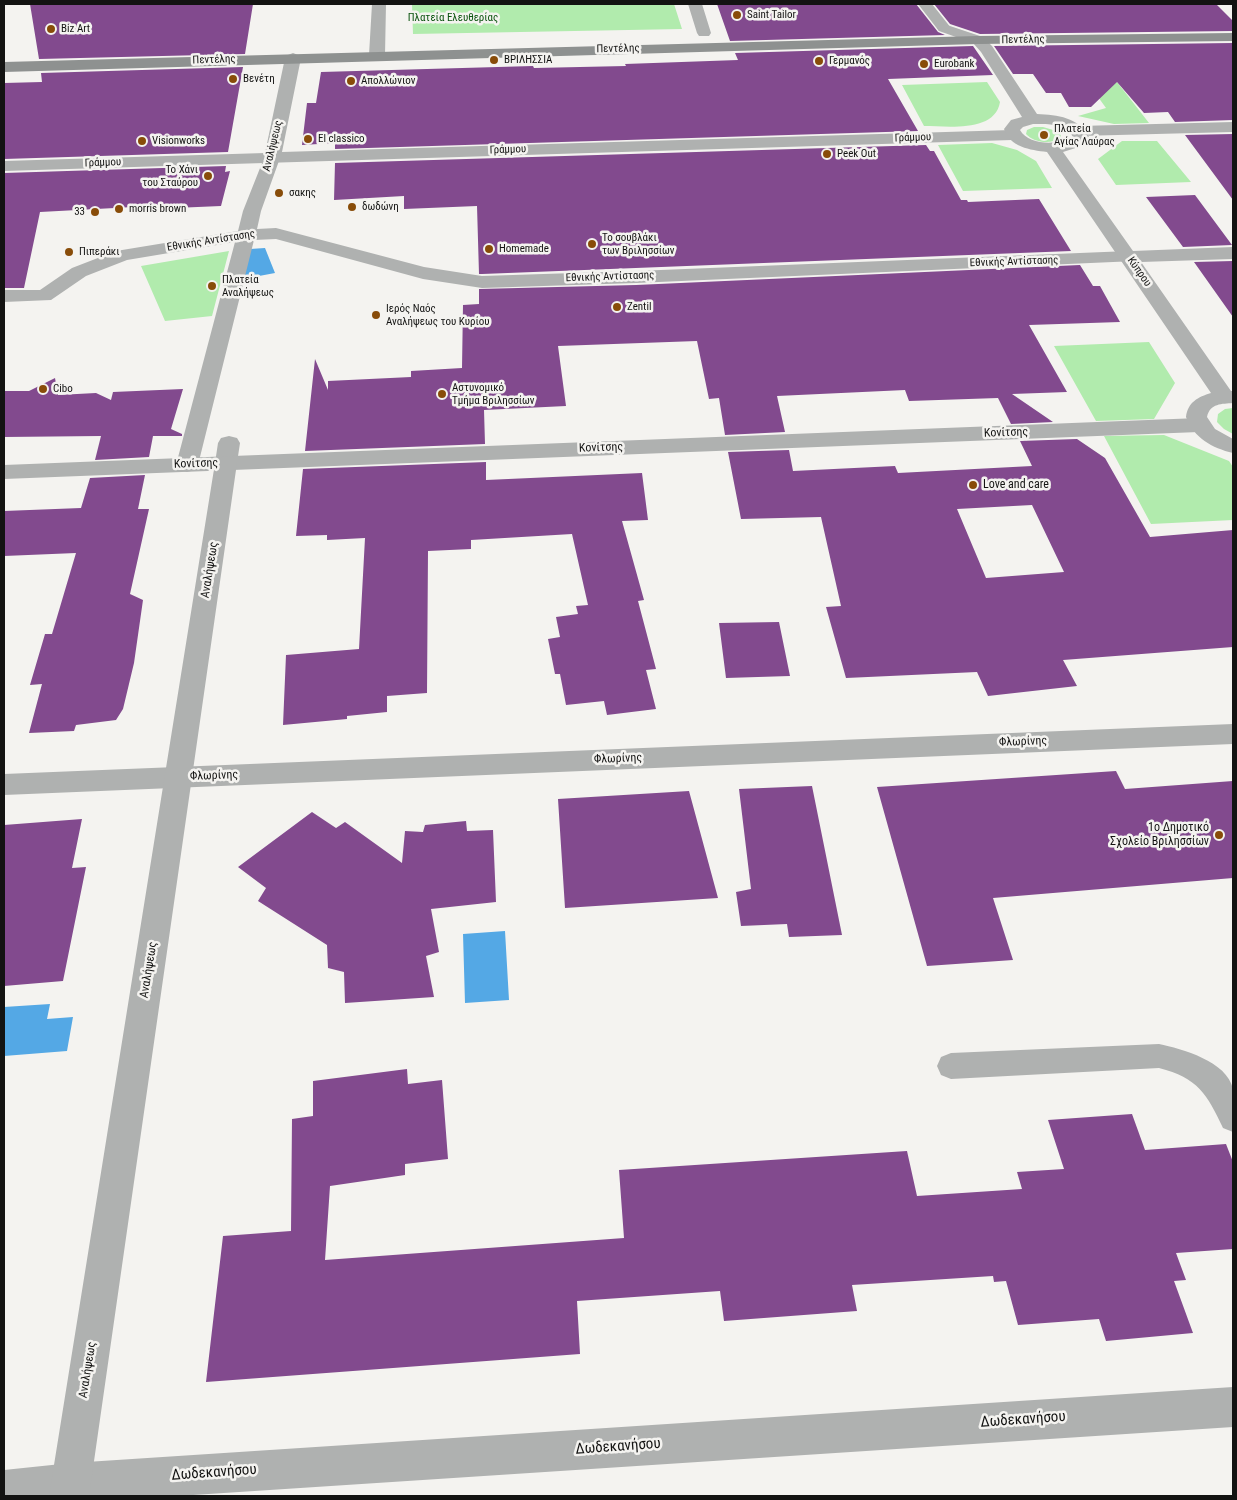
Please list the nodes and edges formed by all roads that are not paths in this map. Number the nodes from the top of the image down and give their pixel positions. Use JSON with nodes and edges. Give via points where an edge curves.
{"nodes":[{"id":1,"x":380,"y":4,"type":"edge"},
{"id":2,"x":695,"y":4,"type":"edge"},
{"id":3,"x":925,"y":4,"type":"edge"},
{"id":4,"x":1233,"y":23,"type":"edge"},
{"id":5,"x":944,"y":28,"type":"junction"},
{"id":6,"x":704,"y":33,"type":"junction"},
{"id":7,"x":678,"y":34,"type":"dead end"},
{"id":8,"x":1233,"y":37,"type":"edge"},
{"id":9,"x":394,"y":40,"type":"dead end"},
{"id":10,"x":978,"y":40,"type":"junction"},
{"id":11,"x":218,"y":46,"type":"dead end"},
{"id":12,"x":374,"y":46,"type":"junction"},
{"id":13,"x":295,"y":48,"type":"junction"},
{"id":14,"x":4,"y":54,"type":"edge"},
{"id":15,"x":4,"y":67,"type":"edge"},
{"id":16,"x":1032,"y":119,"type":"junction"},
{"id":17,"x":1233,"y":127,"type":"edge"},
{"id":18,"x":1079,"y":131,"type":"junction"},
{"id":19,"x":1012,"y":135,"type":"junction"},
{"id":20,"x":1052,"y":148,"type":"junction"},
{"id":21,"x":272,"y":158,"type":"junction"},
{"id":22,"x":4,"y":166,"type":"edge"},
{"id":23,"x":246,"y":235,"type":"junction"},
{"id":24,"x":1233,"y":253,"type":"edge"},
{"id":25,"x":1129,"y":257,"type":"junction"},
{"id":26,"x":4,"y":296,"type":"edge"},
{"id":27,"x":1229,"y":397,"type":"edge"},
{"id":28,"x":1199,"y":425,"type":"junction"},
{"id":29,"x":1233,"y":446,"type":"edge"},
{"id":30,"x":228,"y":453,"type":"junction"},
{"id":31,"x":187,"y":464,"type":"junction"},
{"id":32,"x":4,"y":472,"type":"edge"},
{"id":33,"x":1233,"y":734,"type":"edge"},
{"id":34,"x":178,"y":777,"type":"junction"},
{"id":35,"x":4,"y":785,"type":"edge"},
{"id":36,"x":951,"y":1066,"type":"dead end"},
{"id":37,"x":1233,"y":1119,"type":"edge"},
{"id":38,"x":1233,"y":1407,"type":"edge"},
{"id":39,"x":4,"y":1490,"type":"edge"},
{"id":40,"x":70,"y":1490,"type":"edge"}],
"edges":[{"from":1,"to":12,"type":"street"},
{"from":2,"to":6,"type":"street"},
{"from":3,"to":5,"type":"street"},
{"from":4,"to":5,"type":"main road","name":"Πεντέλης"},
{"from":5,"to":6,"type":"main road","name":"Πεντέλης"},
{"from":5,"to":10,"type":"street"},
{"from":6,"to":7,"type":"main road","name":"Πεντέλης"},
{"from":8,"to":10,"type":"main road","name":"Πεντέλης"},
{"from":9,"to":12,"type":"main road","name":"Πεντέλης"},
{"from":10,"to":12,"type":"main road","name":"Πεντέλης"},
{"from":10,"to":16,"type":"street"},
{"from":11,"to":14,"type":"main road","name":"Πεντέλης"},
{"from":12,"to":13,"type":"main road","name":"Πεντέλης"},
{"from":13,"to":15,"type":"main road","name":"Πεντέλης"},
{"from":13,"to":21,"type":"street","name":"Αναλήψεως"},
{"from":16,"to":18,"type":"street","via":[[1060,121]]},
{"from":16,"to":19,"type":"street","via":[[1012,126]]},
{"from":17,"to":18,"type":"street"},
{"from":18,"to":20,"type":"street","via":[[1079,141],[1063,148]]},
{"from":19,"to":20,"type":"street","via":[[1023,143]]},
{"from":19,"to":21,"type":"street","name":"Γράμμου"},
{"from":20,"to":25,"type":"street","name":"Κύπρου"},
{"from":21,"to":22,"type":"street","name":"Γράμμου"},
{"from":21,"to":23,"type":"street","name":"Αναλήψεως"},
{"from":23,"to":25,"type":"street","name":"Εθνικής Αντίστασης","via":[[276,233],[423,273],[482,282]]},
{"from":23,"to":26,"type":"street","name":"Εθνικής Αντίστασης","via":[[124,255],[79,272],[44,296]]},
{"from":23,"to":31,"type":"street","name":"Αναλήψεως"},
{"from":24,"to":25,"type":"street","name":"Εθνικής Αντίστασης"},
{"from":25,"to":27,"type":"street","name":"Κύπρου"},
{"from":27,"to":28,"type":"street","via":[[1210,399],[1199,406],[1196,415]]},
{"from":28,"to":29,"type":"street","via":[[1216,440]]},
{"from":28,"to":30,"type":"street","name":"Κονίτσης"},
{"from":30,"to":31,"type":"street","name":"Κονίτσης"},
{"from":30,"to":34,"type":"street","name":"Αναλήψεως"},
{"from":31,"to":32,"type":"street","name":"Κονίτσης"},
{"from":33,"to":34,"type":"street","name":"Φλωρίνης"},
{"from":34,"to":35,"type":"street","name":"Φλωρίνης"},
{"from":34,"to":40,"type":"street","name":"Αναλήψεως"},
{"from":36,"to":37,"type":"lane","via":[[1159,1056],[1184,1062],[1207,1074],[1222,1092]]},
{"from":38,"to":40,"type":"street","name":"Δωδεκανήσου"},
{"from":39,"to":40,"type":"street","name":"Δωδεκανήσου"}]}
